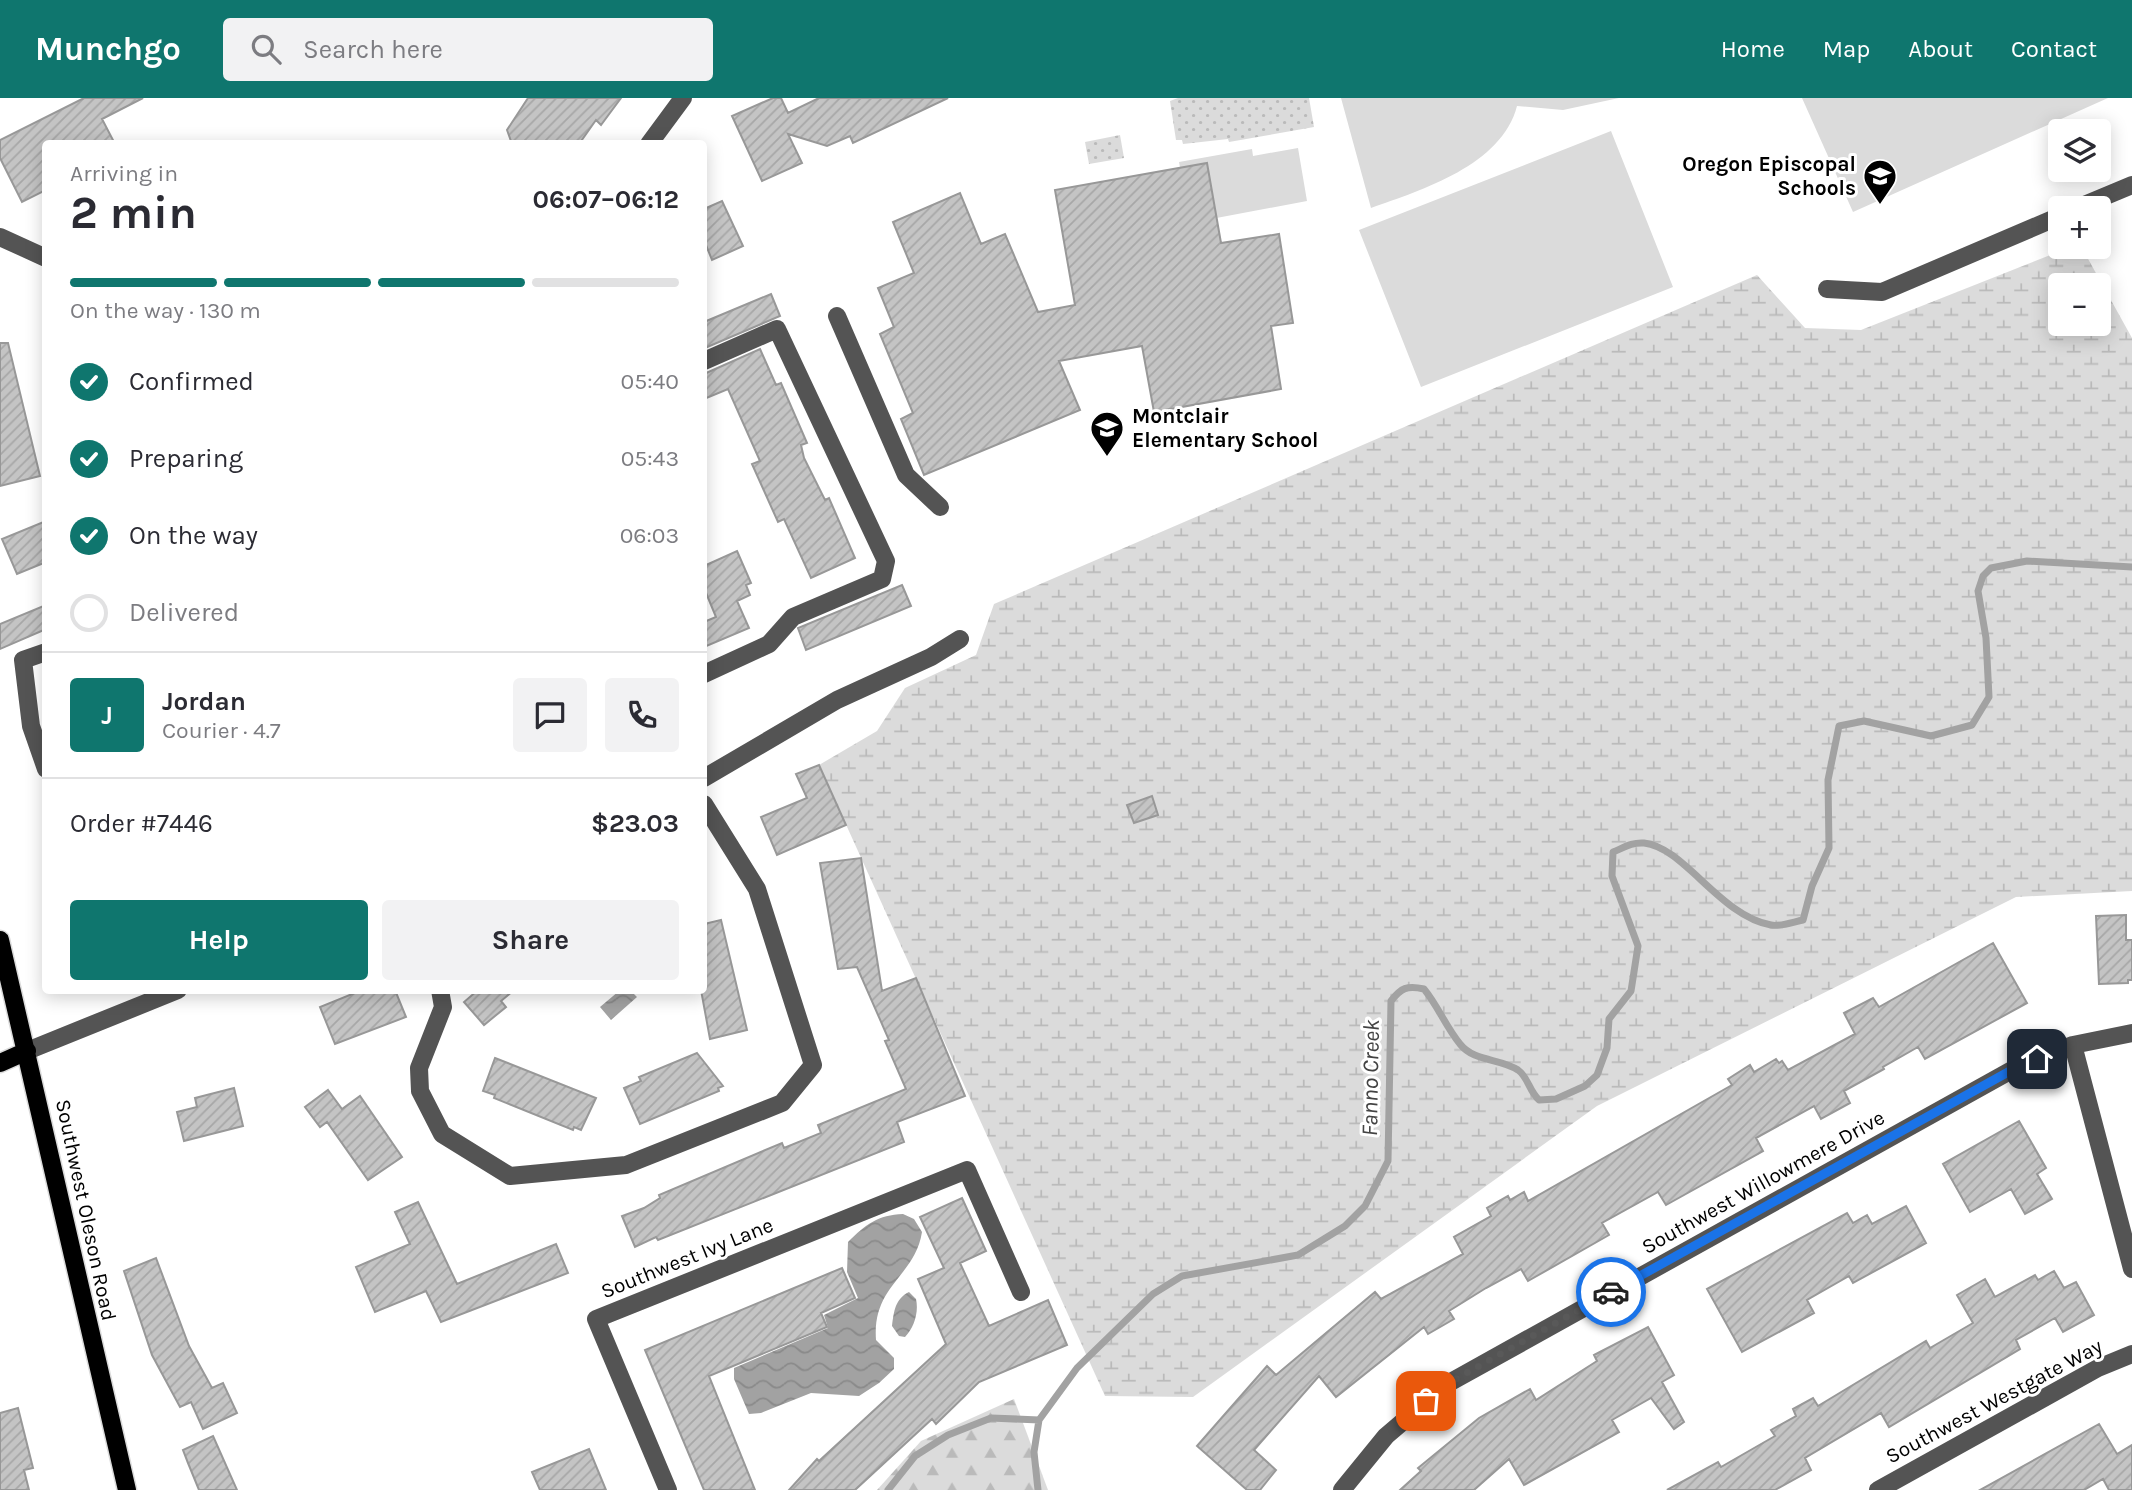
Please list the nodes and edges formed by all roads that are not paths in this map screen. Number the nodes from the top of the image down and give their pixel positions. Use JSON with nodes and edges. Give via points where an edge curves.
{"nodes":[{"id":1,"x":683,"y":98,"type":"edge"},
{"id":2,"x":652,"y":140,"type":"edge"},
{"id":3,"x":2132,"y":185,"type":"edge"},
{"id":4,"x":2106,"y":196,"type":"edge"},
{"id":5,"x":2048,"y":221,"type":"edge"},
{"id":6,"x":0,"y":237,"type":"edge"},
{"id":7,"x":42,"y":256,"type":"edge"},
{"id":8,"x":1827,"y":289,"type":"dead end"},
{"id":9,"x":837,"y":316,"type":"dead end"},
{"id":10,"x":707,"y":360,"type":"edge"},
{"id":11,"x":940,"y":507,"type":"dead end"},
{"id":12,"x":960,"y":639,"type":"dead end"},
{"id":13,"x":42,"y":653,"type":"edge"},
{"id":14,"x":707,"y":673,"type":"edge"},
{"id":15,"x":42,"y":758,"type":"edge"},
{"id":16,"x":707,"y":776,"type":"edge"},
{"id":17,"x":707,"y":809,"type":"edge"},
{"id":18,"x":0,"y":940,"type":"edge"},
{"id":19,"x":168,"y":994,"type":"edge"},
{"id":20,"x":441,"y":994,"type":"edge"},
{"id":21,"x":2132,"y":1033,"type":"edge"},
{"id":22,"x":2073,"y":1045,"type":"junction"},
{"id":23,"x":27,"y":1051,"type":"junction"},
{"id":24,"x":0,"y":1063,"type":"edge"},
{"id":25,"x":2132,"y":1269,"type":"edge"},
{"id":26,"x":1021,"y":1292,"type":"dead end"},
{"id":27,"x":2132,"y":1354,"type":"edge"},
{"id":28,"x":127,"y":1490,"type":"edge"},
{"id":29,"x":667,"y":1490,"type":"edge"},
{"id":30,"x":1342,"y":1490,"type":"edge"},
{"id":31,"x":1878,"y":1490,"type":"edge"}],
"edges":[{"from":1,"to":2,"type":"street"},
{"from":3,"to":4,"type":"street"},
{"from":5,"to":8,"type":"street","via":[[1882,292]]},
{"from":6,"to":7,"type":"street"},
{"from":9,"to":11,"type":"street","via":[[906,475]]},
{"from":10,"to":14,"type":"street","via":[[777,330],[886,561],[882,579],[793,617],[769,644]]},
{"from":12,"to":16,"type":"street","via":[[837,701]]},
{"from":13,"to":15,"type":"street","via":[[23,660],[31,726]]},
{"from":17,"to":20,"type":"street","via":[[757,889],[806,1035],[813,1065],[782,1102],[626,1165],[510,1176],[442,1134],[421,1091],[419,1068],[443,1007]]},
{"from":18,"to":23,"type":"main road","name":"Southwest Oleson Road"},
{"from":19,"to":23,"type":"street"},
{"from":21,"to":22,"type":"street","name":"Southwest Willowmere Drive"},
{"from":22,"to":25,"type":"street"},
{"from":22,"to":30,"type":"street","name":"Southwest Willowmere Drive","via":[[2019,1066],[1447,1384],[1386,1436]]},
{"from":23,"to":24,"type":"main road"},
{"from":23,"to":28,"type":"main road","name":"Southwest Oleson Road"},
{"from":26,"to":29,"type":"street","name":"Southwest Ivy Lane","via":[[967,1170],[596,1319]]},
{"from":27,"to":31,"type":"street","name":"Southwest Westgate Way","via":[[2098,1368]]}]}
